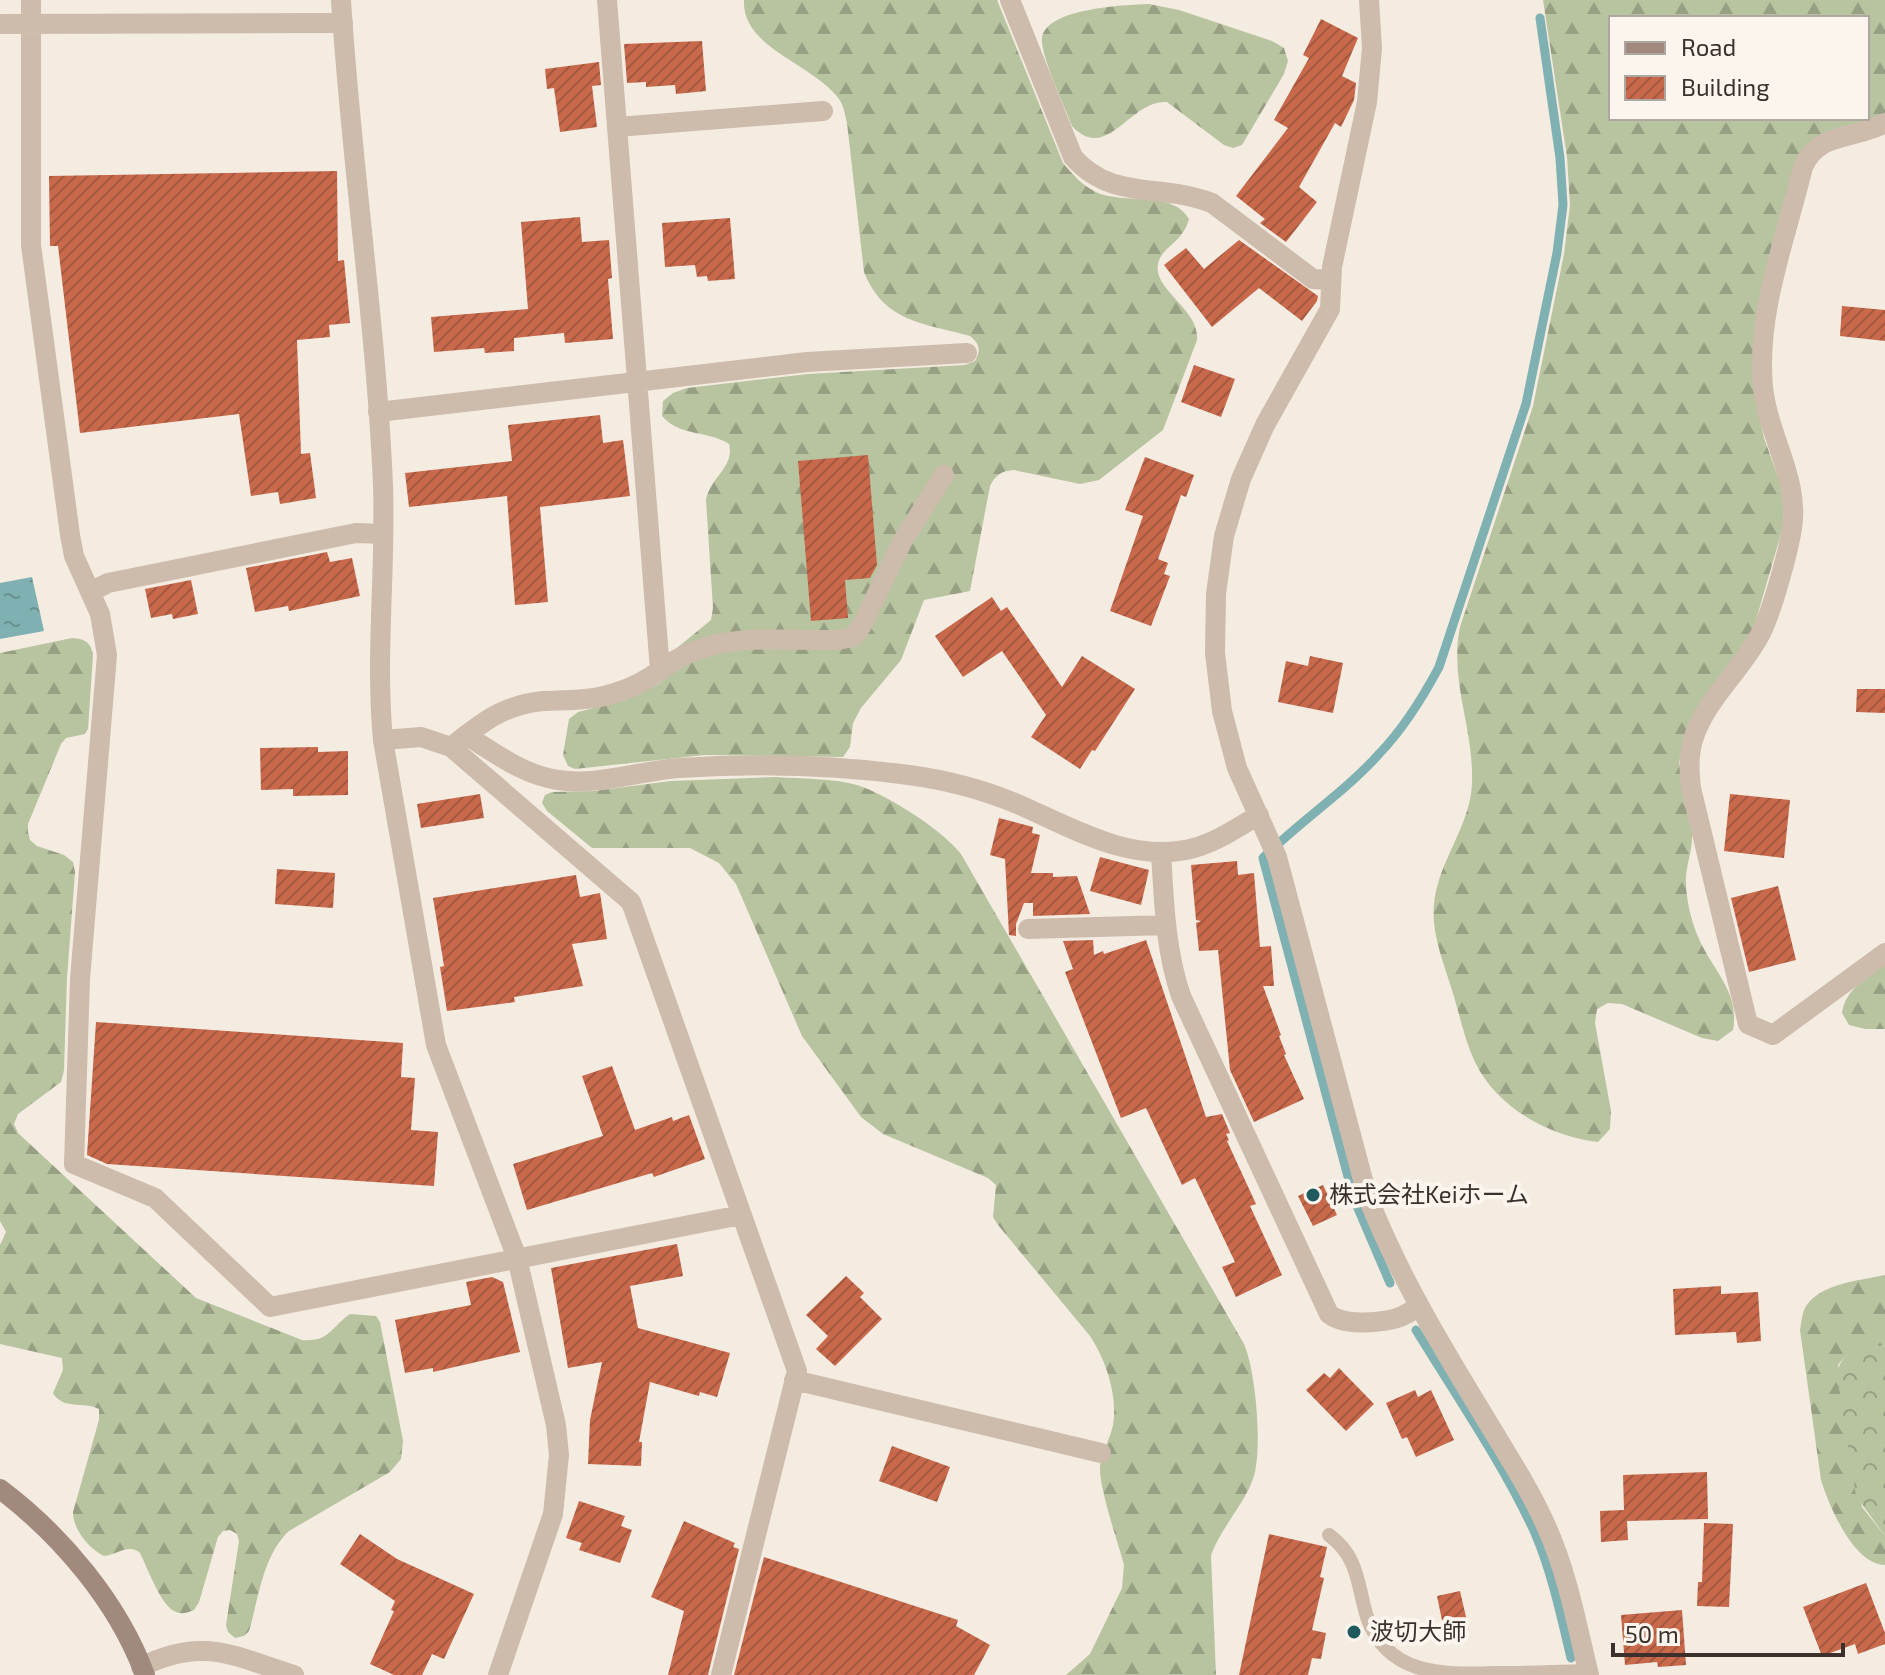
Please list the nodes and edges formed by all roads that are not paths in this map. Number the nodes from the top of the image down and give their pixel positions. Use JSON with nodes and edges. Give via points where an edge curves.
{"nodes":[{"id":1,"x":31,"y":0,"type":"edge"},
{"id":2,"x":341,"y":0,"type":"edge"},
{"id":3,"x":607,"y":0,"type":"edge"},
{"id":4,"x":1010,"y":0,"type":"edge"},
{"id":5,"x":1369,"y":0,"type":"edge"},
{"id":6,"x":343,"y":23,"type":"junction"},
{"id":7,"x":0,"y":24,"type":"edge"},
{"id":8,"x":31,"y":24,"type":"junction"},
{"id":9,"x":823,"y":111,"type":"dead end"},
{"id":10,"x":1885,"y":123,"type":"edge"},
{"id":11,"x":617,"y":127,"type":"junction"},
{"id":12,"x":1331,"y":280,"type":"junction"},
{"id":13,"x":967,"y":353,"type":"dead end"},
{"id":14,"x":637,"y":382,"type":"junction"},
{"id":15,"x":378,"y":412,"type":"junction"},
{"id":16,"x":944,"y":475,"type":"dead end"},
{"id":17,"x":383,"y":534,"type":"junction"},
{"id":18,"x":90,"y":592,"type":"junction"},
{"id":19,"x":660,"y":670,"type":"junction"},
{"id":20,"x":383,"y":740,"type":"junction"},
{"id":21,"x":458,"y":741,"type":"junction"},
{"id":22,"x":1259,"y":815,"type":"junction"},
{"id":23,"x":1161,"y":852,"type":"junction"},
{"id":24,"x":1166,"y":925,"type":"junction"},
{"id":25,"x":1028,"y":929,"type":"dead end"},
{"id":26,"x":1885,"y":953,"type":"edge"},
{"id":27,"x":741,"y":1215,"type":"junction"},
{"id":28,"x":517,"y":1258,"type":"junction"},
{"id":29,"x":1419,"y":1307,"type":"junction"},
{"id":30,"x":794,"y":1380,"type":"junction"},
{"id":31,"x":1101,"y":1453,"type":"dead end"},
{"id":32,"x":0,"y":1489,"type":"edge"},
{"id":33,"x":1329,"y":1535,"type":"dead end"},
{"id":34,"x":143,"y":1671,"type":"edge"},
{"id":35,"x":1588,"y":1673,"type":"edge"},
{"id":36,"x":294,"y":1675,"type":"edge"},
{"id":37,"x":498,"y":1675,"type":"edge"},
{"id":38,"x":721,"y":1675,"type":"edge"}],
"edges":[{"from":1,"to":8,"type":"street"},
{"from":2,"to":6,"type":"street"},
{"from":3,"to":11,"type":"street"},
{"from":4,"to":12,"type":"street","via":[[1073,157],[1086,172],[1112,184],[1212,203],[1313,279]]},
{"from":5,"to":12,"type":"street","via":[[1367,102]]},
{"from":6,"to":8,"type":"street"},
{"from":6,"to":15,"type":"street"},
{"from":7,"to":8,"type":"street"},
{"from":8,"to":18,"type":"street","via":[[31,245],[70,535]]},
{"from":9,"to":11,"type":"street"},
{"from":10,"to":26,"type":"street","via":[[1817,146],[1803,167],[1766,315],[1762,364],[1772,435],[1791,483],[1792,529],[1762,631],[1704,717],[1689,764],[1748,1024],[1773,1035]]},
{"from":11,"to":14,"type":"street"},
{"from":12,"to":22,"type":"street","via":[[1330,309],[1241,479],[1224,536],[1216,594],[1215,653],[1222,711],[1237,768]]},
{"from":13,"to":14,"type":"street","via":[[807,362]]},
{"from":14,"to":15,"type":"street"},
{"from":14,"to":19,"type":"street"},
{"from":15,"to":17,"type":"street"},
{"from":16,"to":19,"type":"street","via":[[853,637],[726,642]]},
{"from":17,"to":18,"type":"street","via":[[356,533],[108,583]]},
{"from":17,"to":20,"type":"street","via":[[378,694]]},
{"from":18,"to":28,"type":"street","via":[[105,634],[107,679],[81,964],[74,1164],[155,1198],[270,1307]]},
{"from":19,"to":21,"type":"street","via":[[595,699],[512,707],[486,718]]},
{"from":20,"to":21,"type":"street"},
{"from":20,"to":28,"type":"street","via":[[436,1045]]},
{"from":21,"to":23,"type":"street","via":[[526,772],[559,780],[741,765],[944,780],[1016,803],[1093,838]]},
{"from":21,"to":27,"type":"street","via":[[631,902]]},
{"from":22,"to":23,"type":"street","via":[[1193,848]]},
{"from":22,"to":29,"type":"street","via":[[1273,847],[1367,1195]]},
{"from":23,"to":24,"type":"street"},
{"from":24,"to":25,"type":"street"},
{"from":24,"to":29,"type":"street","via":[[1181,996],[1329,1314],[1348,1322],[1396,1319]]},
{"from":27,"to":28,"type":"street"},
{"from":27,"to":30,"type":"street","via":[[797,1371]]},
{"from":28,"to":37,"type":"street","via":[[556,1425],[558,1484],[544,1543]]},
{"from":29,"to":35,"type":"street","via":[[1547,1528],[1562,1566]]},
{"from":30,"to":31,"type":"street"},
{"from":30,"to":38,"type":"street"},
{"from":32,"to":34,"type":"main road","via":[[85,1573]]},
{"from":33,"to":35,"type":"lane","via":[[1352,1559],[1376,1636],[1401,1662],[1435,1675]]},
{"from":34,"to":36,"type":"street","via":[[168,1654],[196,1649]]}]}
